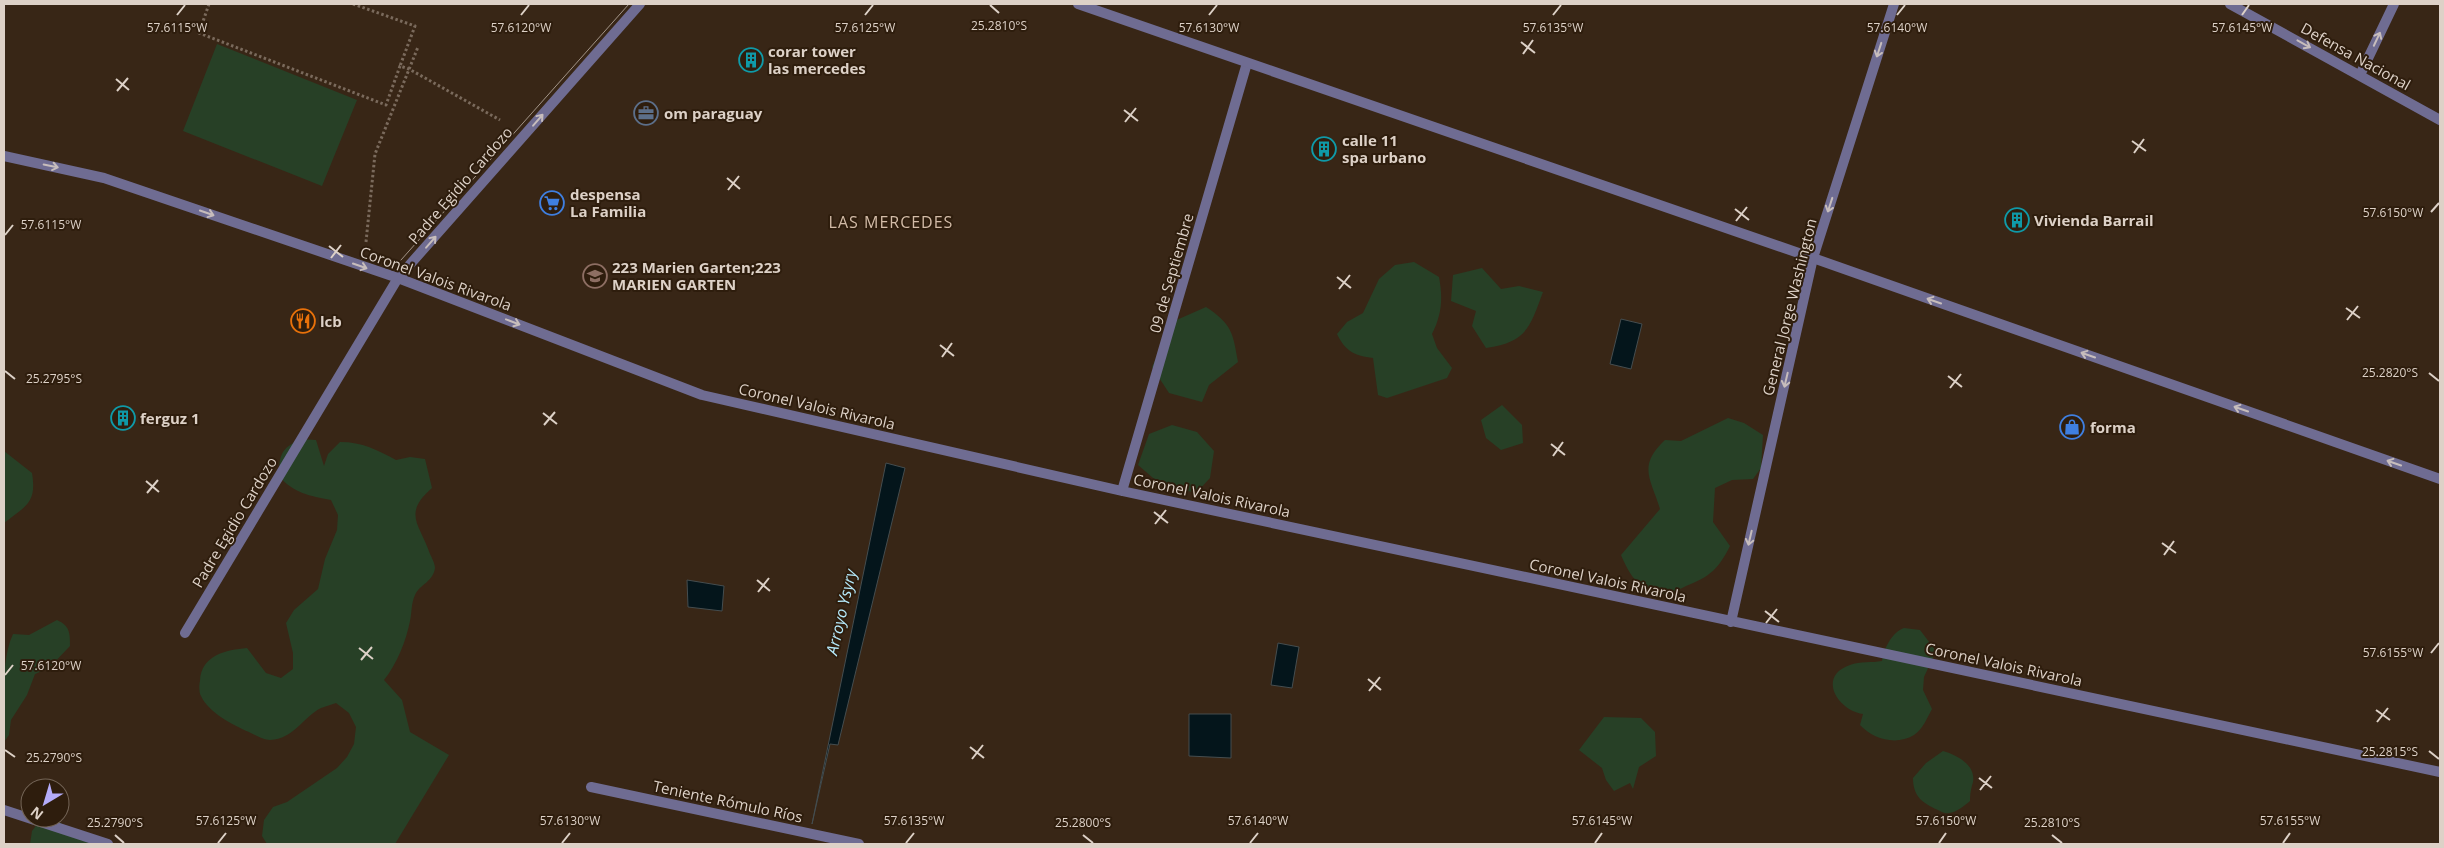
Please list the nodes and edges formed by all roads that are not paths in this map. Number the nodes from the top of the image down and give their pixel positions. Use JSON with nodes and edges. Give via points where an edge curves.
{"nodes":[{"id":1,"x":640,"y":4,"type":"edge"},
{"id":2,"x":1078,"y":4,"type":"edge"},
{"id":3,"x":1894,"y":4,"type":"edge"},
{"id":4,"x":2230,"y":4,"type":"edge"},
{"id":5,"x":2394,"y":4,"type":"edge"},
{"id":6,"x":1248,"y":63,"type":"junction"},
{"id":7,"x":2360,"y":75,"type":"junction"},
{"id":8,"x":2440,"y":120,"type":"edge"},
{"id":9,"x":4,"y":156,"type":"edge"},
{"id":10,"x":1813,"y":258,"type":"junction"},
{"id":11,"x":398,"y":278,"type":"junction"},
{"id":12,"x":2440,"y":479,"type":"edge"},
{"id":13,"x":1122,"y":491,"type":"junction"},
{"id":14,"x":1731,"y":622,"type":"junction"},
{"id":15,"x":185,"y":633,"type":"dead end"},
{"id":16,"x":2440,"y":772,"type":"edge"},
{"id":17,"x":591,"y":787,"type":"dead end"},
{"id":18,"x":4,"y":810,"type":"edge"},
{"id":19,"x":108,"y":844,"type":"edge"},
{"id":20,"x":859,"y":844,"type":"edge"}],
"edges":[{"from":11,"to":1,"type":"street","name":"Padre Egidio Cardozo","one_way":true},
{"from":2,"to":6,"type":"street"},
{"from":3,"to":10,"type":"street","name":"General Jorge Washington","one_way":true},
{"from":4,"to":7,"type":"street","name":"Defensa Nacional","one_way":true},
{"from":7,"to":5,"type":"street","one_way":true},
{"from":6,"to":10,"type":"street"},
{"from":6,"to":13,"type":"street","name":"09 de Septiembre"},
{"from":7,"to":8,"type":"street","name":"Defensa Nacional"},
{"from":9,"to":11,"type":"street","name":"Coronel Valois Rivarola","one_way":true,"via":[[104,178]]},
{"from":12,"to":10,"type":"street","one_way":true},
{"from":10,"to":14,"type":"street","name":"General Jorge Washington","one_way":true},
{"from":11,"to":13,"type":"street","name":"Coronel Valois Rivarola","one_way":true,"via":[[702,395]]},
{"from":11,"to":15,"type":"street","name":"Padre Egidio Cardozo"},
{"from":13,"to":14,"type":"street","name":"Coronel Valois Rivarola"},
{"from":14,"to":16,"type":"street","name":"Coronel Valois Rivarola"},
{"from":17,"to":20,"type":"street","name":"Teniente Rómulo Ríos"},
{"from":18,"to":19,"type":"street"}]}
